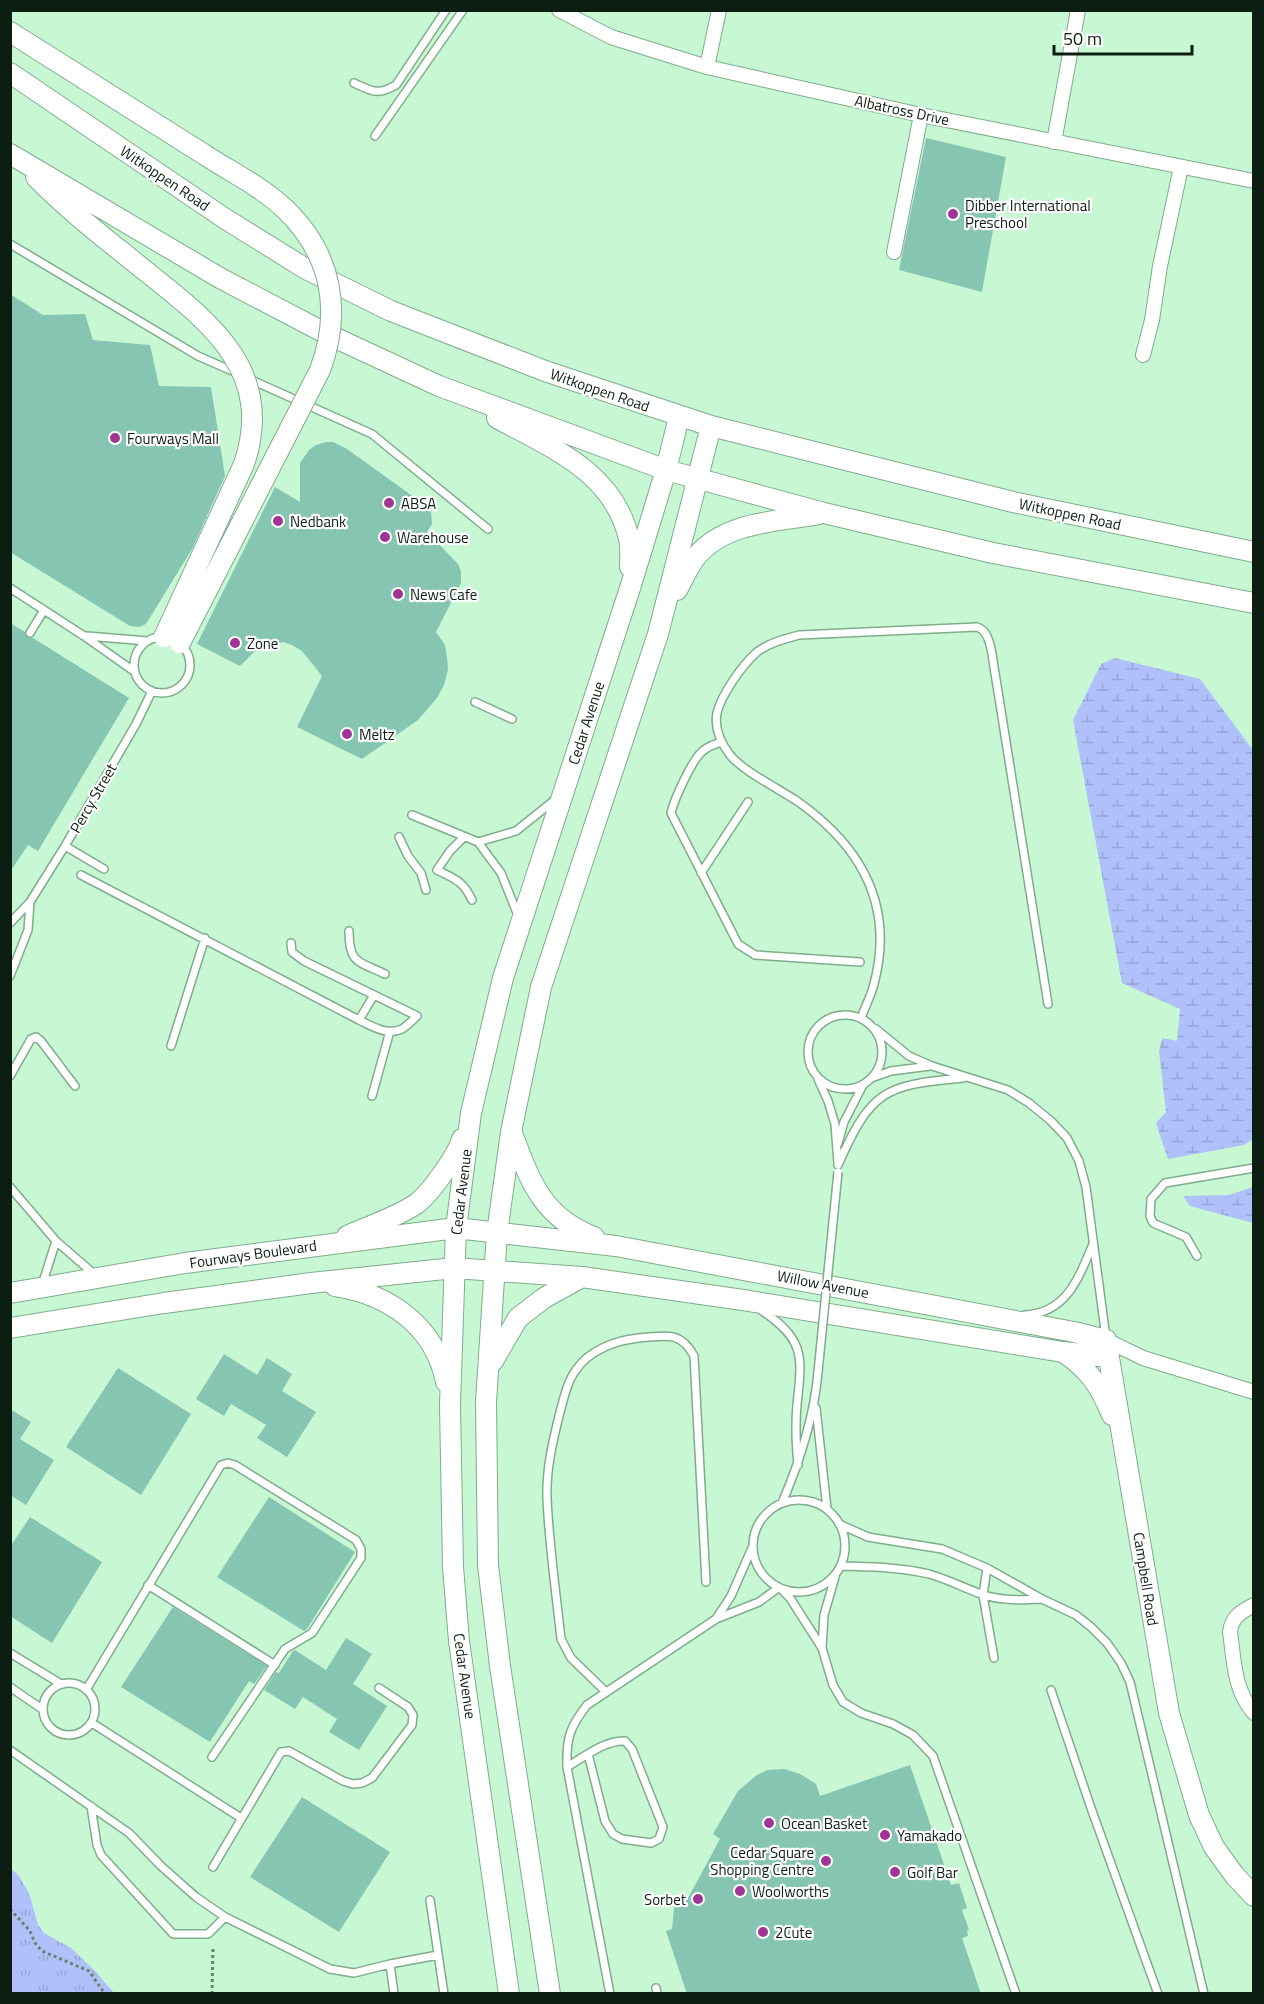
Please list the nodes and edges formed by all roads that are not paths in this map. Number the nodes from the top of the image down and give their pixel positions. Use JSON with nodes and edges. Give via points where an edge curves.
{"nodes":[{"id":1,"x":446,"y":10,"type":"edge"},
{"id":2,"x":463,"y":10,"type":"edge"},
{"id":3,"x":559,"y":10,"type":"edge"},
{"id":4,"x":719,"y":10,"type":"edge"},
{"id":5,"x":1078,"y":10,"type":"edge"},
{"id":6,"x":10,"y":32,"type":"edge"},
{"id":7,"x":707,"y":67,"type":"junction"},
{"id":8,"x":10,"y":73,"type":"edge"},
{"id":9,"x":354,"y":83,"type":"dead end"},
{"id":10,"x":921,"y":114,"type":"junction"},
{"id":11,"x":375,"y":136,"type":"dead end"},
{"id":12,"x":1054,"y":142,"type":"junction"},
{"id":13,"x":16,"y":158,"type":"edge"},
{"id":14,"x":1181,"y":166,"type":"junction"},
{"id":15,"x":1254,"y":181,"type":"edge"},
{"id":16,"x":10,"y":244,"type":"edge"},
{"id":17,"x":894,"y":252,"type":"dead end"},
{"id":18,"x":1143,"y":355,"type":"dead end"},
{"id":19,"x":439,"y":386,"type":"junction"},
{"id":20,"x":679,"y":417,"type":"junction"},
{"id":21,"x":711,"y":426,"type":"junction"},
{"id":22,"x":666,"y":470,"type":"junction"},
{"id":23,"x":698,"y":480,"type":"junction"},
{"id":24,"x":824,"y":513,"type":"junction"},
{"id":25,"x":488,"y":529,"type":"dead end"},
{"id":26,"x":1254,"y":552,"type":"edge"},
{"id":27,"x":631,"y":585,"type":"junction"},
{"id":28,"x":10,"y":588,"type":"edge"},
{"id":29,"x":1254,"y":603,"type":"edge"},
{"id":30,"x":44,"y":610,"type":"junction"},
{"id":31,"x":30,"y":633,"type":"dead end"},
{"id":32,"x":658,"y":634,"type":"junction"},
{"id":33,"x":84,"y":636,"type":"junction"},
{"id":34,"x":164,"y":641,"type":"junction"},
{"id":35,"x":135,"y":672,"type":"junction"},
{"id":36,"x":152,"y":691,"type":"junction"},
{"id":37,"x":475,"y":702,"type":"dead end"},
{"id":38,"x":512,"y":719,"type":"dead end"},
{"id":39,"x":721,"y":742,"type":"junction"},
{"id":40,"x":563,"y":793,"type":"junction"},
{"id":41,"x":748,"y":802,"type":"dead end"},
{"id":42,"x":412,"y":815,"type":"dead end"},
{"id":43,"x":399,"y":837,"type":"dead end"},
{"id":44,"x":464,"y":837,"type":"junction"},
{"id":45,"x":478,"y":842,"type":"junction"},
{"id":46,"x":65,"y":846,"type":"junction"},
{"id":47,"x":104,"y":869,"type":"dead end"},
{"id":48,"x":701,"y":873,"type":"junction"},
{"id":49,"x":81,"y":874,"type":"dead end"},
{"id":50,"x":426,"y":890,"type":"dead end"},
{"id":51,"x":472,"y":900,"type":"dead end"},
{"id":52,"x":30,"y":902,"type":"junction"},
{"id":53,"x":10,"y":923,"type":"edge"},
{"id":54,"x":521,"y":923,"type":"junction"},
{"id":55,"x":349,"y":932,"type":"dead end"},
{"id":56,"x":205,"y":938,"type":"junction"},
{"id":57,"x":291,"y":943,"type":"dead end"},
{"id":58,"x":860,"y":962,"type":"dead end"},
{"id":59,"x":385,"y":974,"type":"dead end"},
{"id":60,"x":10,"y":976,"type":"edge"},
{"id":61,"x":374,"y":995,"type":"junction"},
{"id":62,"x":1048,"y":1004,"type":"dead end"},
{"id":63,"x":861,"y":1018,"type":"junction"},
{"id":64,"x":359,"y":1020,"type":"junction"},
{"id":65,"x":876,"y":1029,"type":"junction"},
{"id":66,"x":390,"y":1031,"type":"junction"},
{"id":67,"x":171,"y":1046,"type":"dead end"},
{"id":68,"x":932,"y":1066,"type":"junction"},
{"id":69,"x":10,"y":1076,"type":"edge"},
{"id":70,"x":874,"y":1077,"type":"junction"},
{"id":71,"x":968,"y":1077,"type":"junction"},
{"id":72,"x":818,"y":1078,"type":"junction"},
{"id":73,"x":863,"y":1085,"type":"junction"},
{"id":74,"x":75,"y":1086,"type":"dead end"},
{"id":75,"x":372,"y":1096,"type":"dead end"},
{"id":76,"x":471,"y":1113,"type":"junction"},
{"id":77,"x":511,"y":1132,"type":"junction"},
{"id":78,"x":837,"y":1148,"type":"junction"},
{"id":79,"x":838,"y":1168,"type":"junction"},
{"id":80,"x":1254,"y":1168,"type":"edge"},
{"id":81,"x":10,"y":1187,"type":"edge"},
{"id":82,"x":456,"y":1228,"type":"junction"},
{"id":83,"x":497,"y":1233,"type":"junction"},
{"id":84,"x":56,"y":1241,"type":"junction"},
{"id":85,"x":1093,"y":1242,"type":"junction"},
{"id":86,"x":328,"y":1244,"type":"junction"},
{"id":87,"x":616,"y":1246,"type":"junction"},
{"id":88,"x":1197,"y":1256,"type":"dead end"},
{"id":89,"x":454,"y":1268,"type":"junction"},
{"id":90,"x":495,"y":1269,"type":"junction"},
{"id":91,"x":582,"y":1277,"type":"junction"},
{"id":92,"x":98,"y":1278,"type":"junction"},
{"id":93,"x":311,"y":1283,"type":"junction"},
{"id":94,"x":41,"y":1287,"type":"junction"},
{"id":95,"x":10,"y":1293,"type":"edge"},
{"id":96,"x":743,"y":1300,"type":"junction"},
{"id":97,"x":1001,"y":1318,"type":"junction"},
{"id":98,"x":10,"y":1328,"type":"edge"},
{"id":99,"x":1108,"y":1349,"type":"junction"},
{"id":100,"x":1063,"y":1352,"type":"junction"},
{"id":101,"x":489,"y":1368,"type":"junction"},
{"id":102,"x":1254,"y":1392,"type":"edge"},
{"id":103,"x":815,"y":1402,"type":"junction"},
{"id":104,"x":450,"y":1405,"type":"junction"},
{"id":105,"x":1124,"y":1445,"type":"junction"},
{"id":106,"x":798,"y":1465,"type":"junction"},
{"id":107,"x":782,"y":1503,"type":"junction"},
{"id":108,"x":827,"y":1509,"type":"junction"},
{"id":109,"x":839,"y":1524,"type":"junction"},
{"id":110,"x":752,"y":1548,"type":"junction"},
{"id":111,"x":841,"y":1566,"type":"junction"},
{"id":112,"x":987,"y":1568,"type":"junction"},
{"id":113,"x":835,"y":1576,"type":"junction"},
{"id":114,"x":706,"y":1582,"type":"dead end"},
{"id":115,"x":148,"y":1585,"type":"junction"},
{"id":116,"x":780,"y":1589,"type":"junction"},
{"id":117,"x":983,"y":1595,"type":"junction"},
{"id":118,"x":1042,"y":1599,"type":"junction"},
{"id":119,"x":1254,"y":1605,"type":"edge"},
{"id":120,"x":716,"y":1619,"type":"junction"},
{"id":121,"x":822,"y":1648,"type":"junction"},
{"id":122,"x":10,"y":1653,"type":"edge"},
{"id":123,"x":994,"y":1658,"type":"dead end"},
{"id":124,"x":275,"y":1665,"type":"junction"},
{"id":125,"x":61,"y":1684,"type":"junction"},
{"id":126,"x":10,"y":1688,"type":"edge"},
{"id":127,"x":379,"y":1688,"type":"dead end"},
{"id":128,"x":86,"y":1690,"type":"junction"},
{"id":129,"x":1051,"y":1690,"type":"dead end"},
{"id":130,"x":606,"y":1692,"type":"junction"},
{"id":131,"x":42,"y":1709,"type":"junction"},
{"id":132,"x":1254,"y":1713,"type":"edge"},
{"id":133,"x":92,"y":1723,"type":"junction"},
{"id":134,"x":10,"y":1750,"type":"edge"},
{"id":135,"x":588,"y":1754,"type":"junction"},
{"id":136,"x":212,"y":1757,"type":"dead end"},
{"id":137,"x":567,"y":1767,"type":"junction"},
{"id":138,"x":91,"y":1806,"type":"junction"},
{"id":139,"x":241,"y":1818,"type":"junction"},
{"id":140,"x":213,"y":1867,"type":"dead end"},
{"id":141,"x":1254,"y":1896,"type":"edge"},
{"id":142,"x":430,"y":1900,"type":"dead end"},
{"id":143,"x":225,"y":1917,"type":"junction"},
{"id":144,"x":438,"y":1955,"type":"junction"},
{"id":145,"x":390,"y":1964,"type":"junction"},
{"id":146,"x":394,"y":1994,"type":"edge"},
{"id":147,"x":444,"y":1994,"type":"edge"},
{"id":148,"x":509,"y":1994,"type":"edge"},
{"id":149,"x":550,"y":1994,"type":"edge"},
{"id":150,"x":610,"y":1994,"type":"edge"},
{"id":151,"x":1016,"y":1994,"type":"edge"},
{"id":152,"x":1158,"y":1994,"type":"edge"},
{"id":153,"x":1204,"y":1994,"type":"edge"}],
"edges":[{"from":1,"to":9,"type":"lane","via":[[396,85],[375,93]]},
{"from":2,"to":11,"type":"lane"},
{"from":3,"to":7,"type":"street","name":"Albatross Drive","via":[[611,37]]},
{"from":4,"to":7,"type":"street"},
{"from":5,"to":12,"type":"street"},
{"from":6,"to":34,"type":"main road","bridge":true,"via":[[284,208],[310,238],[327,273],[332,325],[320,370]]},
{"from":7,"to":10,"type":"street","name":"Albatross Drive"},
{"from":8,"to":20,"type":"main road","name":"Witkoppen Road","via":[[224,219],[306,269],[391,311],[544,371]]},
{"from":10,"to":12,"type":"street","name":"Albatross Drive"},
{"from":10,"to":17,"type":"street"},
{"from":12,"to":14,"type":"street","name":"Albatross Drive"},
{"from":13,"to":19,"type":"main road","via":[[220,278]]},
{"from":13,"to":34,"type":"main road","bridge":true,"via":[[63,204],[213,327],[242,371],[250,402],[252,436],[244,464]]},
{"from":14,"to":15,"type":"street","name":"Albatross Drive"},
{"from":14,"to":18,"type":"street"},
{"from":16,"to":25,"type":"lane","via":[[198,356],[372,434]]},
{"from":19,"to":22,"type":"main road"},
{"from":19,"to":27,"type":"main road","via":[[578,464],[599,481],[622,518],[629,541]]},
{"from":20,"to":21,"type":"main road","name":"Witkoppen Road"},
{"from":20,"to":22,"type":"main road","name":"Cedar Avenue"},
{"from":21,"to":23,"type":"main road"},
{"from":21,"to":26,"type":"main road","name":"Witkoppen Road","via":[[1013,502]]},
{"from":22,"to":23,"type":"main road"},
{"from":22,"to":27,"type":"main road","name":"Cedar Avenue"},
{"from":23,"to":24,"type":"main road"},
{"from":23,"to":32,"type":"main road"},
{"from":24,"to":29,"type":"main road","via":[[993,553]]},
{"from":24,"to":32,"type":"main road","via":[[730,531],[708,545],[687,571]]},
{"from":27,"to":40,"type":"main road","name":"Cedar Avenue"},
{"from":28,"to":30,"type":"lane"},
{"from":30,"to":31,"type":"lane"},
{"from":30,"to":33,"type":"lane"},
{"from":32,"to":77,"type":"main road","via":[[541,987]]},
{"from":33,"to":34,"type":"lane"},
{"from":33,"to":35,"type":"lane"},
{"from":34,"to":35,"type":"lane","via":[[136,654]]},
{"from":34,"to":36,"type":"lane","via":[[189,658],[190,667],[184,683],[169,692]]},
{"from":35,"to":36,"type":"lane"},
{"from":36,"to":46,"type":"lane","name":"Percy Street"},
{"from":37,"to":38,"type":"lane"},
{"from":39,"to":48,"type":"lane","via":[[703,750],[696,759],[671,813]]},
{"from":39,"to":62,"type":"lane","via":[[717,712],[728,690],[757,652],[777,641],[841,632],[982,628],[987,634],[995,673]]},
{"from":39,"to":63,"type":"lane","via":[[732,757],[797,801],[843,840],[869,880],[874,892],[880,949],[874,984]]},
{"from":40,"to":45,"type":"lane","via":[[516,831]]},
{"from":40,"to":54,"type":"main road","name":"Cedar Avenue"},
{"from":41,"to":48,"type":"lane"},
{"from":42,"to":44,"type":"lane"},
{"from":43,"to":50,"type":"lane","via":[[421,873]]},
{"from":44,"to":45,"type":"lane"},
{"from":44,"to":51,"type":"lane","via":[[437,870],[460,881]]},
{"from":45,"to":54,"type":"lane","via":[[501,873]]},
{"from":46,"to":47,"type":"lane"},
{"from":46,"to":52,"type":"lane","name":"Percy Street"},
{"from":48,"to":58,"type":"lane","via":[[738,944],[745,950],[755,955]]},
{"from":49,"to":56,"type":"lane"},
{"from":52,"to":53,"type":"lane","name":"Percy Street"},
{"from":52,"to":60,"type":"lane","name":"Percy Street","via":[[28,930]]},
{"from":54,"to":76,"type":"main road","name":"Cedar Avenue","via":[[503,978]]},
{"from":55,"to":59,"type":"lane","via":[[352,956]]},
{"from":56,"to":64,"type":"lane"},
{"from":56,"to":67,"type":"lane"},
{"from":57,"to":61,"type":"lane","via":[[292,952],[304,961]]},
{"from":61,"to":64,"type":"lane"},
{"from":61,"to":66,"type":"lane","via":[[417,1016],[402,1029]]},
{"from":63,"to":65,"type":"lane","name":"Campbell Road"},
{"from":63,"to":72,"type":"lane","via":[[841,1014],[829,1018],[812,1034],[808,1057]]},
{"from":64,"to":66,"type":"lane"},
{"from":65,"to":68,"type":"lane","name":"Campbell Road","via":[[909,1056]]},
{"from":65,"to":70,"type":"lane","via":[[883,1054]]},
{"from":66,"to":75,"type":"lane"},
{"from":68,"to":70,"type":"lane","name":"Campbell Road"},
{"from":68,"to":71,"type":"lane","name":"Campbell Road"},
{"from":69,"to":74,"type":"lane","via":[[36,1037]]},
{"from":70,"to":73,"type":"lane","name":"Campbell Road"},
{"from":71,"to":79,"type":"lane","via":[[922,1081],[893,1089],[876,1100],[855,1128]]},
{"from":71,"to":85,"type":"lane","name":"Campbell Road","via":[[1008,1090],[1044,1115],[1067,1138],[1086,1187]]},
{"from":72,"to":73,"type":"lane","via":[[839,1089]]},
{"from":72,"to":78,"type":"lane","via":[[835,1124]]},
{"from":73,"to":78,"type":"lane","via":[[844,1122]]},
{"from":76,"to":82,"type":"main road","name":"Cedar Avenue"},
{"from":76,"to":86,"type":"main road","via":[[460,1147],[417,1204]]},
{"from":77,"to":83,"type":"main road"},
{"from":77,"to":87,"type":"main road","via":[[538,1195],[553,1212],[574,1230]]},
{"from":78,"to":79,"type":"lane"},
{"from":79,"to":103,"type":"lane","bridge":true},
{"from":80,"to":88,"type":"lane","via":[[1165,1183],[1151,1199],[1153,1223],[1186,1237]]},
{"from":81,"to":84,"type":"lane"},
{"from":82,"to":83,"type":"main road","name":"Fourways Boulevard"},
{"from":82,"to":86,"type":"main road","name":"Fourways Boulevard"},
{"from":82,"to":89,"type":"main road","name":"Cedar Avenue"},
{"from":83,"to":87,"type":"main road","name":"Willow Avenue"},
{"from":83,"to":90,"type":"main road"},
{"from":84,"to":92,"type":"lane"},
{"from":84,"to":94,"type":"lane"},
{"from":85,"to":97,"type":"lane","name":"Campbell Road","via":[[1078,1279],[1063,1299],[1046,1311]]},
{"from":85,"to":99,"type":"lane","name":"Campbell Road"},
{"from":86,"to":92,"type":"main road","name":"Fourways Boulevard"},
{"from":87,"to":97,"type":"main road","name":"Willow Avenue"},
{"from":89,"to":90,"type":"main road"},
{"from":89,"to":93,"type":"main road"},
{"from":89,"to":104,"type":"main road","name":"Cedar Avenue"},
{"from":90,"to":91,"type":"main road","name":"Willow Avenue"},
{"from":90,"to":101,"type":"main road"},
{"from":91,"to":96,"type":"main road","name":"Willow Avenue"},
{"from":91,"to":101,"type":"main road","via":[[518,1318]]},
{"from":92,"to":94,"type":"main road","name":"Fourways Boulevard"},
{"from":93,"to":98,"type":"main road"},
{"from":93,"to":104,"type":"main road","via":[[354,1289],[377,1298],[416,1325],[438,1354]]},
{"from":94,"to":95,"type":"main road","name":"Fourways Boulevard"},
{"from":96,"to":100,"type":"main road","name":"Willow Avenue"},
{"from":96,"to":106,"type":"lane","via":[[783,1327],[798,1349]]},
{"from":97,"to":99,"type":"main road","name":"Willow Avenue","via":[[1074,1332]]},
{"from":99,"to":100,"type":"main road","name":"Willow Avenue"},
{"from":99,"to":102,"type":"street","name":"Willow Avenue"},
{"from":99,"to":105,"type":"main road","name":"Campbell Road"},
{"from":100,"to":105,"type":"main road","via":[[1080,1363],[1101,1391]]},
{"from":101,"to":149,"type":"main road","via":[[488,1565]]},
{"from":103,"to":106,"type":"lane"},
{"from":103,"to":108,"type":"lane"},
{"from":104,"to":148,"type":"main road","name":"Cedar Avenue","via":[[453,1567],[459,1641]]},
{"from":105,"to":141,"type":"main road","name":"Campbell Road","via":[[1169,1713],[1188,1783],[1214,1847]]},
{"from":106,"to":107,"type":"lane"},
{"from":107,"to":108,"type":"lane","via":[[798,1500]]},
{"from":107,"to":110,"type":"lane","via":[[760,1521]]},
{"from":108,"to":109,"type":"lane"},
{"from":109,"to":111,"type":"lane","via":[[845,1549]]},
{"from":109,"to":112,"type":"lane","via":[[868,1537],[942,1550]]},
{"from":110,"to":116,"type":"lane","via":[[760,1571]]},
{"from":110,"to":120,"type":"lane"},
{"from":111,"to":113,"type":"lane"},
{"from":111,"to":117,"type":"lane","via":[[928,1574]]},
{"from":112,"to":117,"type":"lane"},
{"from":112,"to":118,"type":"lane"},
{"from":113,"to":116,"type":"lane","via":[[810,1591]]},
{"from":113,"to":121,"type":"lane","via":[[824,1615]]},
{"from":114,"to":130,"type":"lane","via":[[694,1356],[688,1345],[677,1338],[625,1340],[596,1352],[571,1378],[552,1442],[547,1496],[561,1639],[571,1658]]},
{"from":115,"to":124,"type":"lane"},
{"from":115,"to":124,"type":"lane","via":[[221,1465],[228,1463],[356,1540],[361,1558],[349,1577],[312,1633],[285,1649]]},
{"from":115,"to":128,"type":"lane"},
{"from":116,"to":120,"type":"lane"},
{"from":116,"to":121,"type":"lane"},
{"from":117,"to":118,"type":"lane","via":[[1012,1600]]},
{"from":117,"to":123,"type":"lane"},
{"from":118,"to":153,"type":"lane","via":[[1091,1627],[1114,1653],[1130,1682]]},
{"from":119,"to":132,"type":"street","via":[[1236,1616],[1230,1632],[1238,1683]]},
{"from":120,"to":130,"type":"lane"},
{"from":121,"to":151,"type":"lane","via":[[833,1685],[843,1702],[913,1735],[933,1756]]},
{"from":122,"to":125,"type":"lane"},
{"from":124,"to":136,"type":"lane"},
{"from":125,"to":128,"type":"lane","via":[[79,1685]]},
{"from":125,"to":131,"type":"lane","via":[[48,1694]]},
{"from":126,"to":131,"type":"lane"},
{"from":127,"to":139,"type":"lane","via":[[408,1707],[413,1715],[412,1725],[372,1778],[353,1784],[289,1751],[281,1752]]},
{"from":128,"to":133,"type":"lane","via":[[95,1705]]},
{"from":129,"to":152,"type":"lane"},
{"from":130,"to":137,"type":"lane","via":[[572,1724],[566,1749]]},
{"from":131,"to":133,"type":"lane","via":[[48,1725],[61,1734],[78,1734]]},
{"from":133,"to":139,"type":"lane"},
{"from":134,"to":138,"type":"lane"},
{"from":135,"to":135,"type":"lane","via":[[616,1740],[625,1741],[632,1749],[663,1827],[659,1839],[651,1843],[613,1834],[605,1821]]},
{"from":135,"to":137,"type":"lane"},
{"from":137,"to":150,"type":"lane"},
{"from":138,"to":143,"type":"lane","via":[[129,1833],[196,1897]]},
{"from":138,"to":143,"type":"lane","via":[[101,1855],[168,1930],[179,1935],[212,1932]]},
{"from":139,"to":140,"type":"lane"},
{"from":142,"to":144,"type":"lane"},
{"from":143,"to":145,"type":"lane","via":[[330,1969],[354,1972]]},
{"from":144,"to":145,"type":"lane"},
{"from":144,"to":147,"type":"lane"},
{"from":145,"to":146,"type":"lane"}]}
